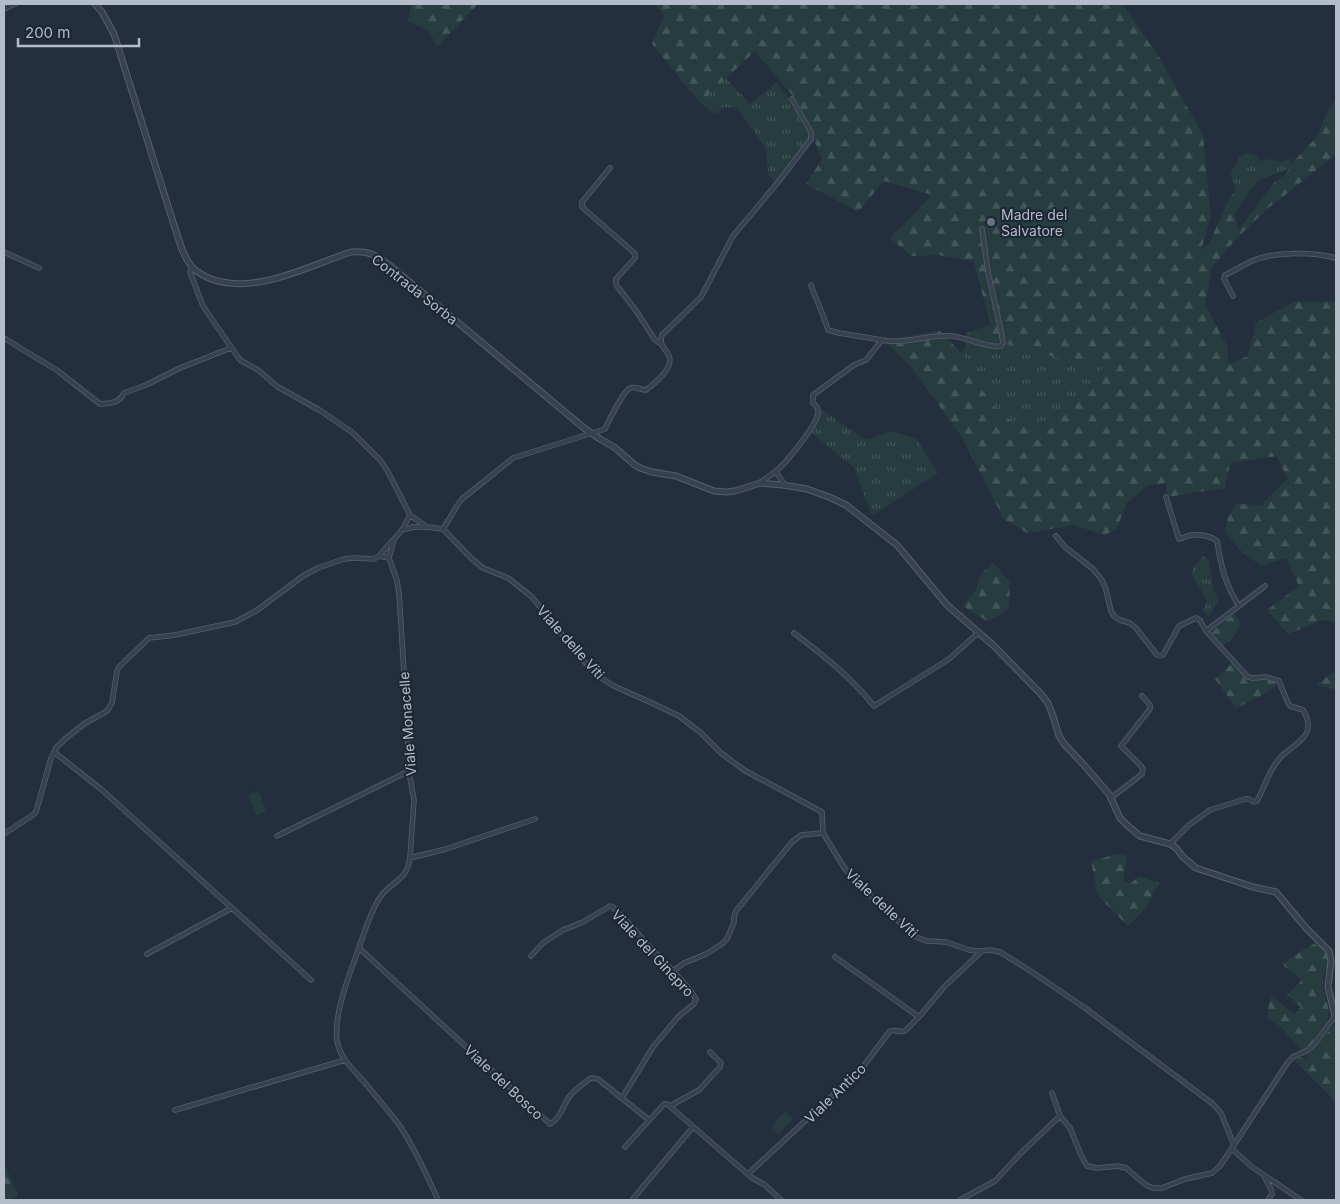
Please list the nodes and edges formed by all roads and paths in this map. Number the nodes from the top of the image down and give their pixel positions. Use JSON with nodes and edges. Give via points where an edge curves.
{"nodes":[{"id":1,"x":15,"y":4,"type":"edge"},
{"id":2,"x":95,"y":4,"type":"edge"},
{"id":3,"x":4,"y":9,"type":"edge"},
{"id":4,"x":792,"y":100,"type":"dead end"},
{"id":5,"x":610,"y":168,"type":"dead end"},
{"id":6,"x":982,"y":229,"type":"dead end"},
{"id":7,"x":4,"y":252,"type":"edge"},
{"id":8,"x":1336,"y":258,"type":"edge"},
{"id":9,"x":39,"y":268,"type":"dead end"},
{"id":10,"x":192,"y":268,"type":"junction"},
{"id":11,"x":811,"y":285,"type":"dead end"},
{"id":12,"x":1233,"y":296,"type":"dead end"},
{"id":13,"x":4,"y":338,"type":"edge"},
{"id":14,"x":882,"y":340,"type":"junction"},
{"id":15,"x":661,"y":344,"type":"junction"},
{"id":16,"x":231,"y":348,"type":"junction"},
{"id":17,"x":591,"y":433,"type":"junction"},
{"id":18,"x":776,"y":472,"type":"junction"},
{"id":19,"x":760,"y":483,"type":"junction"},
{"id":20,"x":785,"y":485,"type":"junction"},
{"id":21,"x":1166,"y":498,"type":"dead end"},
{"id":22,"x":410,"y":515,"type":"junction"},
{"id":23,"x":426,"y":527,"type":"junction"},
{"id":24,"x":443,"y":529,"type":"junction"},
{"id":25,"x":402,"y":530,"type":"junction"},
{"id":26,"x":1056,"y":536,"type":"dead end"},
{"id":27,"x":394,"y":539,"type":"junction"},
{"id":28,"x":379,"y":556,"type":"junction"},
{"id":29,"x":389,"y":558,"type":"junction"},
{"id":30,"x":1265,"y":586,"type":"dead end"},
{"id":31,"x":1239,"y":606,"type":"junction"},
{"id":32,"x":1206,"y":631,"type":"junction"},
{"id":33,"x":794,"y":633,"type":"dead end"},
{"id":34,"x":978,"y":633,"type":"junction"},
{"id":35,"x":1142,"y":696,"type":"dead end"},
{"id":36,"x":54,"y":752,"type":"junction"},
{"id":37,"x":409,"y":772,"type":"junction"},
{"id":38,"x":1111,"y":798,"type":"junction"},
{"id":39,"x":535,"y":819,"type":"dead end"},
{"id":40,"x":823,"y":833,"type":"junction"},
{"id":41,"x":4,"y":834,"type":"edge"},
{"id":42,"x":277,"y":836,"type":"dead end"},
{"id":43,"x":1170,"y":844,"type":"junction"},
{"id":44,"x":410,"y":858,"type":"junction"},
{"id":45,"x":232,"y":908,"type":"junction"},
{"id":46,"x":359,"y":948,"type":"junction"},
{"id":47,"x":982,"y":951,"type":"junction"},
{"id":48,"x":147,"y":954,"type":"dead end"},
{"id":49,"x":531,"y":956,"type":"dead end"},
{"id":50,"x":835,"y":957,"type":"dead end"},
{"id":51,"x":673,"y":971,"type":"junction"},
{"id":52,"x":311,"y":980,"type":"dead end"},
{"id":53,"x":918,"y":1017,"type":"junction"},
{"id":54,"x":1336,"y":1017,"type":"edge"},
{"id":55,"x":710,"y":1052,"type":"dead end"},
{"id":56,"x":345,"y":1060,"type":"junction"},
{"id":57,"x":1052,"y":1093,"type":"dead end"},
{"id":58,"x":622,"y":1098,"type":"junction"},
{"id":59,"x":670,"y":1106,"type":"junction"},
{"id":60,"x":175,"y":1110,"type":"dead end"},
{"id":61,"x":1060,"y":1116,"type":"junction"},
{"id":62,"x":649,"y":1120,"type":"junction"},
{"id":63,"x":693,"y":1126,"type":"junction"},
{"id":64,"x":625,"y":1147,"type":"dead end"},
{"id":65,"x":1233,"y":1147,"type":"junction"},
{"id":66,"x":748,"y":1174,"type":"junction"},
{"id":67,"x":1264,"y":1176,"type":"junction"},
{"id":68,"x":438,"y":1200,"type":"edge"},
{"id":69,"x":632,"y":1200,"type":"edge"},
{"id":70,"x":781,"y":1200,"type":"edge"},
{"id":71,"x":960,"y":1200,"type":"edge"},
{"id":72,"x":1268,"y":1200,"type":"edge"},
{"id":73,"x":1301,"y":1200,"type":"edge"}],
"edges":[{"from":1,"to":3,"type":"street"},
{"from":2,"to":10,"type":"street","via":[[114,34],[174,225]]},
{"from":4,"to":15,"type":"street","via":[[811,132],[811,138],[733,236],[701,297],[662,335]]},
{"from":5,"to":15,"type":"street","via":[[582,202],[582,207],[635,254],[616,283]]},
{"from":6,"to":14,"type":"street","via":[[1001,346],[993,347],[951,336],[898,342]]},
{"from":7,"to":9,"type":"street"},
{"from":8,"to":12,"type":"street","via":[[1301,253],[1254,260],[1225,275]]},
{"from":10,"to":16,"type":"street","via":[[190,272],[202,306]]},
{"from":10,"to":17,"type":"street","name":"Contrada Sorba","via":[[222,283],[248,284],[278,278],[350,252],[370,253],[388,264]]},
{"from":11,"to":14,"type":"street","via":[[828,330]]},
{"from":13,"to":16,"type":"street","via":[[58,370],[100,404],[116,402],[124,393]]},
{"from":14,"to":18,"type":"street","via":[[866,360],[813,395],[817,418]]},
{"from":15,"to":17,"type":"street","via":[[670,357],[670,363],[657,381],[646,390],[629,388],[605,429]]},
{"from":16,"to":22,"type":"street","via":[[240,360],[278,387],[353,433],[387,470]]},
{"from":17,"to":19,"type":"street","name":"Contrada Sorba","via":[[614,446],[640,468],[686,479],[714,491],[735,491]]},
{"from":17,"to":24,"type":"street","via":[[513,458],[462,500]]},
{"from":18,"to":19,"type":"street"},
{"from":18,"to":20,"type":"street"},
{"from":19,"to":20,"type":"street"},
{"from":20,"to":34,"type":"street","via":[[807,489],[846,504],[897,545],[947,605]]},
{"from":21,"to":31,"type":"street","via":[[1180,539],[1190,535],[1212,537],[1217,541],[1226,581]]},
{"from":22,"to":23,"type":"street"},
{"from":22,"to":25,"type":"street"},
{"from":23,"to":24,"type":"street"},
{"from":23,"to":25,"type":"street"},
{"from":24,"to":40,"type":"street","name":"Viale delle Viti","via":[[483,568],[508,578],[532,598],[598,676],[679,716],[744,770],[818,809],[823,816]]},
{"from":25,"to":27,"type":"street"},
{"from":26,"to":32,"type":"street","via":[[1065,548],[1098,575],[1114,616],[1136,628],[1160,656],[1179,626],[1196,618]]},
{"from":27,"to":28,"type":"street"},
{"from":27,"to":29,"type":"street"},
{"from":28,"to":29,"type":"street"},
{"from":28,"to":36,"type":"street","via":[[374,559],[344,559],[318,568],[235,622],[149,638],[119,667],[110,707],[76,730]]},
{"from":29,"to":37,"type":"street","name":"Viale Monacelle","via":[[399,593]]},
{"from":30,"to":31,"type":"street"},
{"from":31,"to":32,"type":"street"},
{"from":32,"to":43,"type":"street","via":[[1248,677],[1279,681],[1290,706],[1303,710],[1309,725],[1303,737],[1275,765],[1257,801],[1245,798],[1210,810]]},
{"from":33,"to":34,"type":"street","via":[[860,688],[874,706],[949,659]]},
{"from":34,"to":38,"type":"street","via":[[993,644],[1040,693],[1048,703],[1065,745]]},
{"from":35,"to":38,"type":"street","via":[[1150,708],[1120,746],[1141,766],[1142,774]]},
{"from":36,"to":41,"type":"street","via":[[36,812]]},
{"from":36,"to":45,"type":"street","via":[[101,789]]},
{"from":37,"to":42,"type":"street"},
{"from":37,"to":44,"type":"street","name":"Viale Monacelle","via":[[414,800]]},
{"from":38,"to":43,"type":"street","via":[[1120,818],[1140,836]]},
{"from":39,"to":44,"type":"street"},
{"from":40,"to":47,"type":"street","name":"Viale delle Viti","via":[[845,869],[916,937]]},
{"from":40,"to":51,"type":"street","via":[[801,834],[792,842],[736,911],[727,939]]},
{"from":43,"to":54,"type":"street","via":[[1196,868],[1276,892],[1328,951],[1331,961],[1328,987]]},
{"from":44,"to":46,"type":"street","name":"Viale Monacelle","via":[[406,873],[378,900]]},
{"from":45,"to":48,"type":"street"},
{"from":45,"to":52,"type":"street"},
{"from":46,"to":56,"type":"street","name":"Viale Monacelle","via":[[336,1027],[339,1049]]},
{"from":46,"to":58,"type":"street","name":"Viale del Bosco","via":[[550,1124],[555,1122],[578,1088],[591,1078],[598,1079]]},
{"from":47,"to":53,"type":"street","name":"Viale Antico","via":[[944,986]]},
{"from":47,"to":65,"type":"street","name":"Viale delle Viti","via":[[1000,952],[1029,970],[1213,1104],[1221,1113]]},
{"from":49,"to":51,"type":"street","name":"Viale del Ginepro","via":[[542,943],[610,906]]},
{"from":50,"to":53,"type":"street"},
{"from":51,"to":58,"type":"street","name":"Viale del Ginepro","via":[[696,1000],[653,1047]]},
{"from":53,"to":66,"type":"street","name":"Viale Antico","via":[[905,1031],[890,1031],[862,1068]]},
{"from":54,"to":65,"type":"street","via":[[1308,1050],[1288,1062]]},
{"from":55,"to":59,"type":"street","via":[[720,1067],[699,1090]]},
{"from":56,"to":60,"type":"street"},
{"from":56,"to":68,"type":"street","via":[[401,1128]]},
{"from":57,"to":61,"type":"street"},
{"from":58,"to":62,"type":"street","name":"Viale del Bosco"},
{"from":59,"to":62,"type":"street","via":[[664,1104]]},
{"from":59,"to":63,"type":"street"},
{"from":61,"to":65,"type":"street","via":[[1070,1128],[1088,1166],[1126,1168],[1154,1188],[1212,1173]]},
{"from":61,"to":71,"type":"street","via":[[995,1181]]},
{"from":62,"to":64,"type":"street"},
{"from":63,"to":66,"type":"street"},
{"from":63,"to":69,"type":"street"},
{"from":65,"to":67,"type":"street"},
{"from":66,"to":70,"type":"street"},
{"from":67,"to":72,"type":"street","via":[[1272,1194]]},
{"from":67,"to":73,"type":"street"}]}
